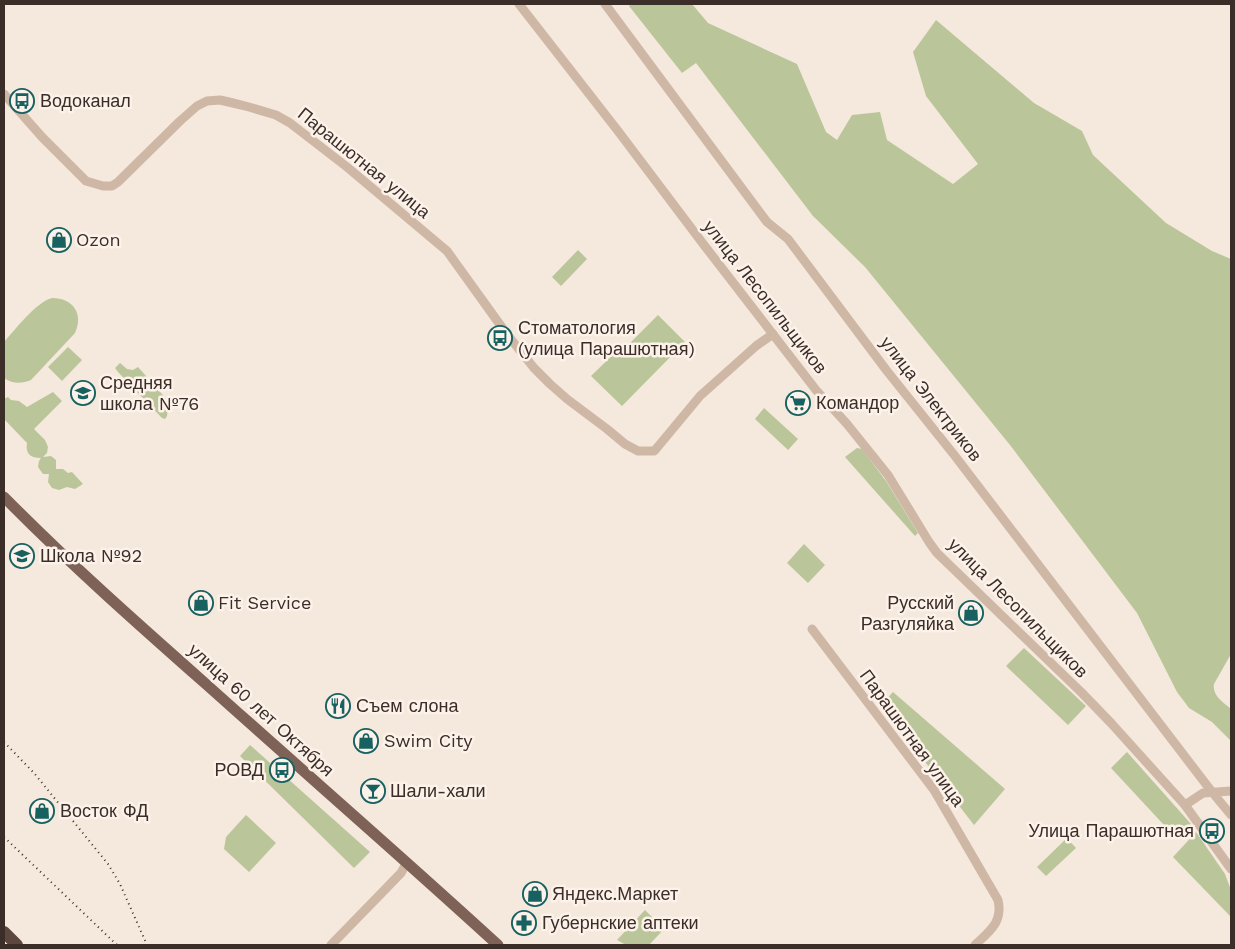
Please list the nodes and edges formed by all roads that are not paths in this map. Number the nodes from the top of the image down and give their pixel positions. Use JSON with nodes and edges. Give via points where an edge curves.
{"nodes":[{"id":1,"x":519,"y":4,"type":"edge"},
{"id":2,"x":605,"y":4,"type":"edge"},
{"id":3,"x":4,"y":94,"type":"edge"},
{"id":4,"x":773,"y":334,"type":"junction"},
{"id":5,"x":4,"y":497,"type":"edge"},
{"id":6,"x":812,"y":629,"type":"dead end"},
{"id":7,"x":1231,"y":791,"type":"edge"},
{"id":8,"x":1212,"y":792,"type":"junction"},
{"id":9,"x":1185,"y":805,"type":"junction"},
{"id":10,"x":1231,"y":815,"type":"edge"},
{"id":11,"x":407,"y":862,"type":"junction"},
{"id":12,"x":1231,"y":869,"type":"edge"},
{"id":13,"x":4,"y":932,"type":"edge"},
{"id":14,"x":17,"y":945,"type":"edge"},
{"id":15,"x":331,"y":945,"type":"edge"},
{"id":16,"x":498,"y":945,"type":"edge"},
{"id":17,"x":975,"y":945,"type":"edge"}],
"edges":[{"from":1,"to":4,"type":"street","name":"улица Лесопильщиков"},
{"from":2,"to":8,"type":"street","name":"улица Электриков","via":[[767,222],[788,239]]},
{"from":3,"to":4,"type":"street","name":"Парашютная улица","via":[[86,181],[102,186],[118,182],[180,121],[207,101],[220,100],[249,106],[290,123],[446,251],[534,368],[567,400],[638,451],[654,451],[700,396]]},
{"from":4,"to":9,"type":"street","name":"улица Лесопильщиков","via":[[888,475],[929,542],[944,560],[1082,693]]},
{"from":5,"to":11,"type":"main road","name":"улица 60 лет Октября","via":[[132,619]]},
{"from":6,"to":17,"type":"street","name":"Парашютная улица","via":[[934,790],[998,900],[1000,910],[993,928]]},
{"from":7,"to":8,"type":"street"},
{"from":8,"to":9,"type":"street","via":[[1203,793]]},
{"from":8,"to":10,"type":"street","name":"улица Электриков"},
{"from":9,"to":12,"type":"street","name":"улица Лесопильщиков"},
{"from":11,"to":15,"type":"street","via":[[401,873]]},
{"from":11,"to":16,"type":"main road","name":"улица 60 лет Октября"},
{"from":13,"to":14,"type":"highway"}]}
